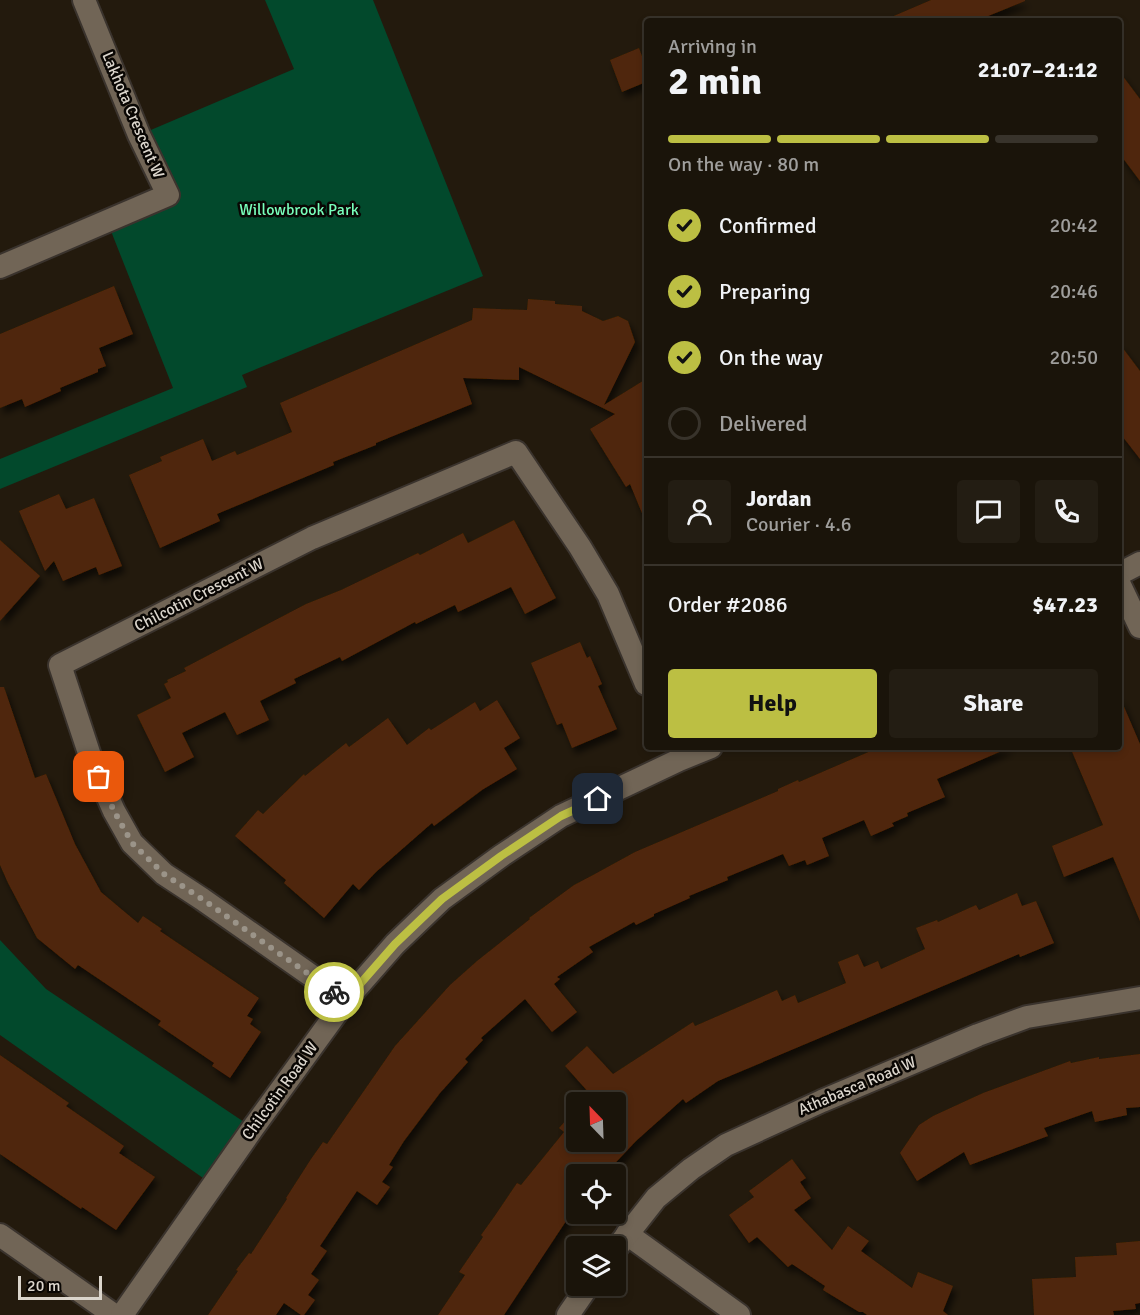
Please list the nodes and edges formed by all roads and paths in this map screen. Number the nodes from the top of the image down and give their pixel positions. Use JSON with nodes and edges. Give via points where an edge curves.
{"nodes":[{"id":1,"x":84,"y":0,"type":"edge"},
{"id":2,"x":0,"y":267,"type":"edge"},
{"id":3,"x":1140,"y":562,"type":"edge"},
{"id":4,"x":1122,"y":572,"type":"edge"},
{"id":5,"x":1122,"y":589,"type":"edge"},
{"id":6,"x":1140,"y":627,"type":"edge"},
{"id":7,"x":644,"y":679,"type":"edge"},
{"id":8,"x":696,"y":750,"type":"edge"},
{"id":9,"x":676,"y":754,"type":"edge"},
{"id":10,"x":1140,"y":998,"type":"edge"},
{"id":11,"x":346,"y":1000,"type":"junction"},
{"id":12,"x":0,"y":1235,"type":"edge"},
{"id":13,"x":626,"y":1236,"type":"edge"},
{"id":14,"x":626,"y":1245,"type":"edge"},
{"id":15,"x":581,"y":1296,"type":"edge"},
{"id":16,"x":114,"y":1315,"type":"edge"},
{"id":17,"x":122,"y":1315,"type":"edge"},
{"id":18,"x":568,"y":1315,"type":"edge"},
{"id":19,"x":739,"y":1315,"type":"edge"}],
"edges":[{"from":1,"to":2,"type":"street","name":"Lakhota Crescent W","via":[[168,195]]},
{"from":3,"to":4,"type":"street"},
{"from":5,"to":6,"type":"street"},
{"from":7,"to":11,"type":"street","name":"Chilcotin Crescent W","via":[[608,594],[516,452],[312,538],[60,666],[91,759],[132,843],[164,874]]},
{"from":8,"to":9,"type":"street","name":"Chilcotin Road W"},
{"from":9,"to":11,"type":"street","name":"Chilcotin Road W","via":[[561,816],[442,899],[395,944]]},
{"from":10,"to":13,"type":"street","name":"Athabasca Road W","via":[[1027,1017],[726,1145],[656,1198]]},
{"from":11,"to":17,"type":"street","name":"Chilcotin Road W"},
{"from":12,"to":16,"type":"street"},
{"from":14,"to":19,"type":"street"},
{"from":15,"to":18,"type":"street"}]}
